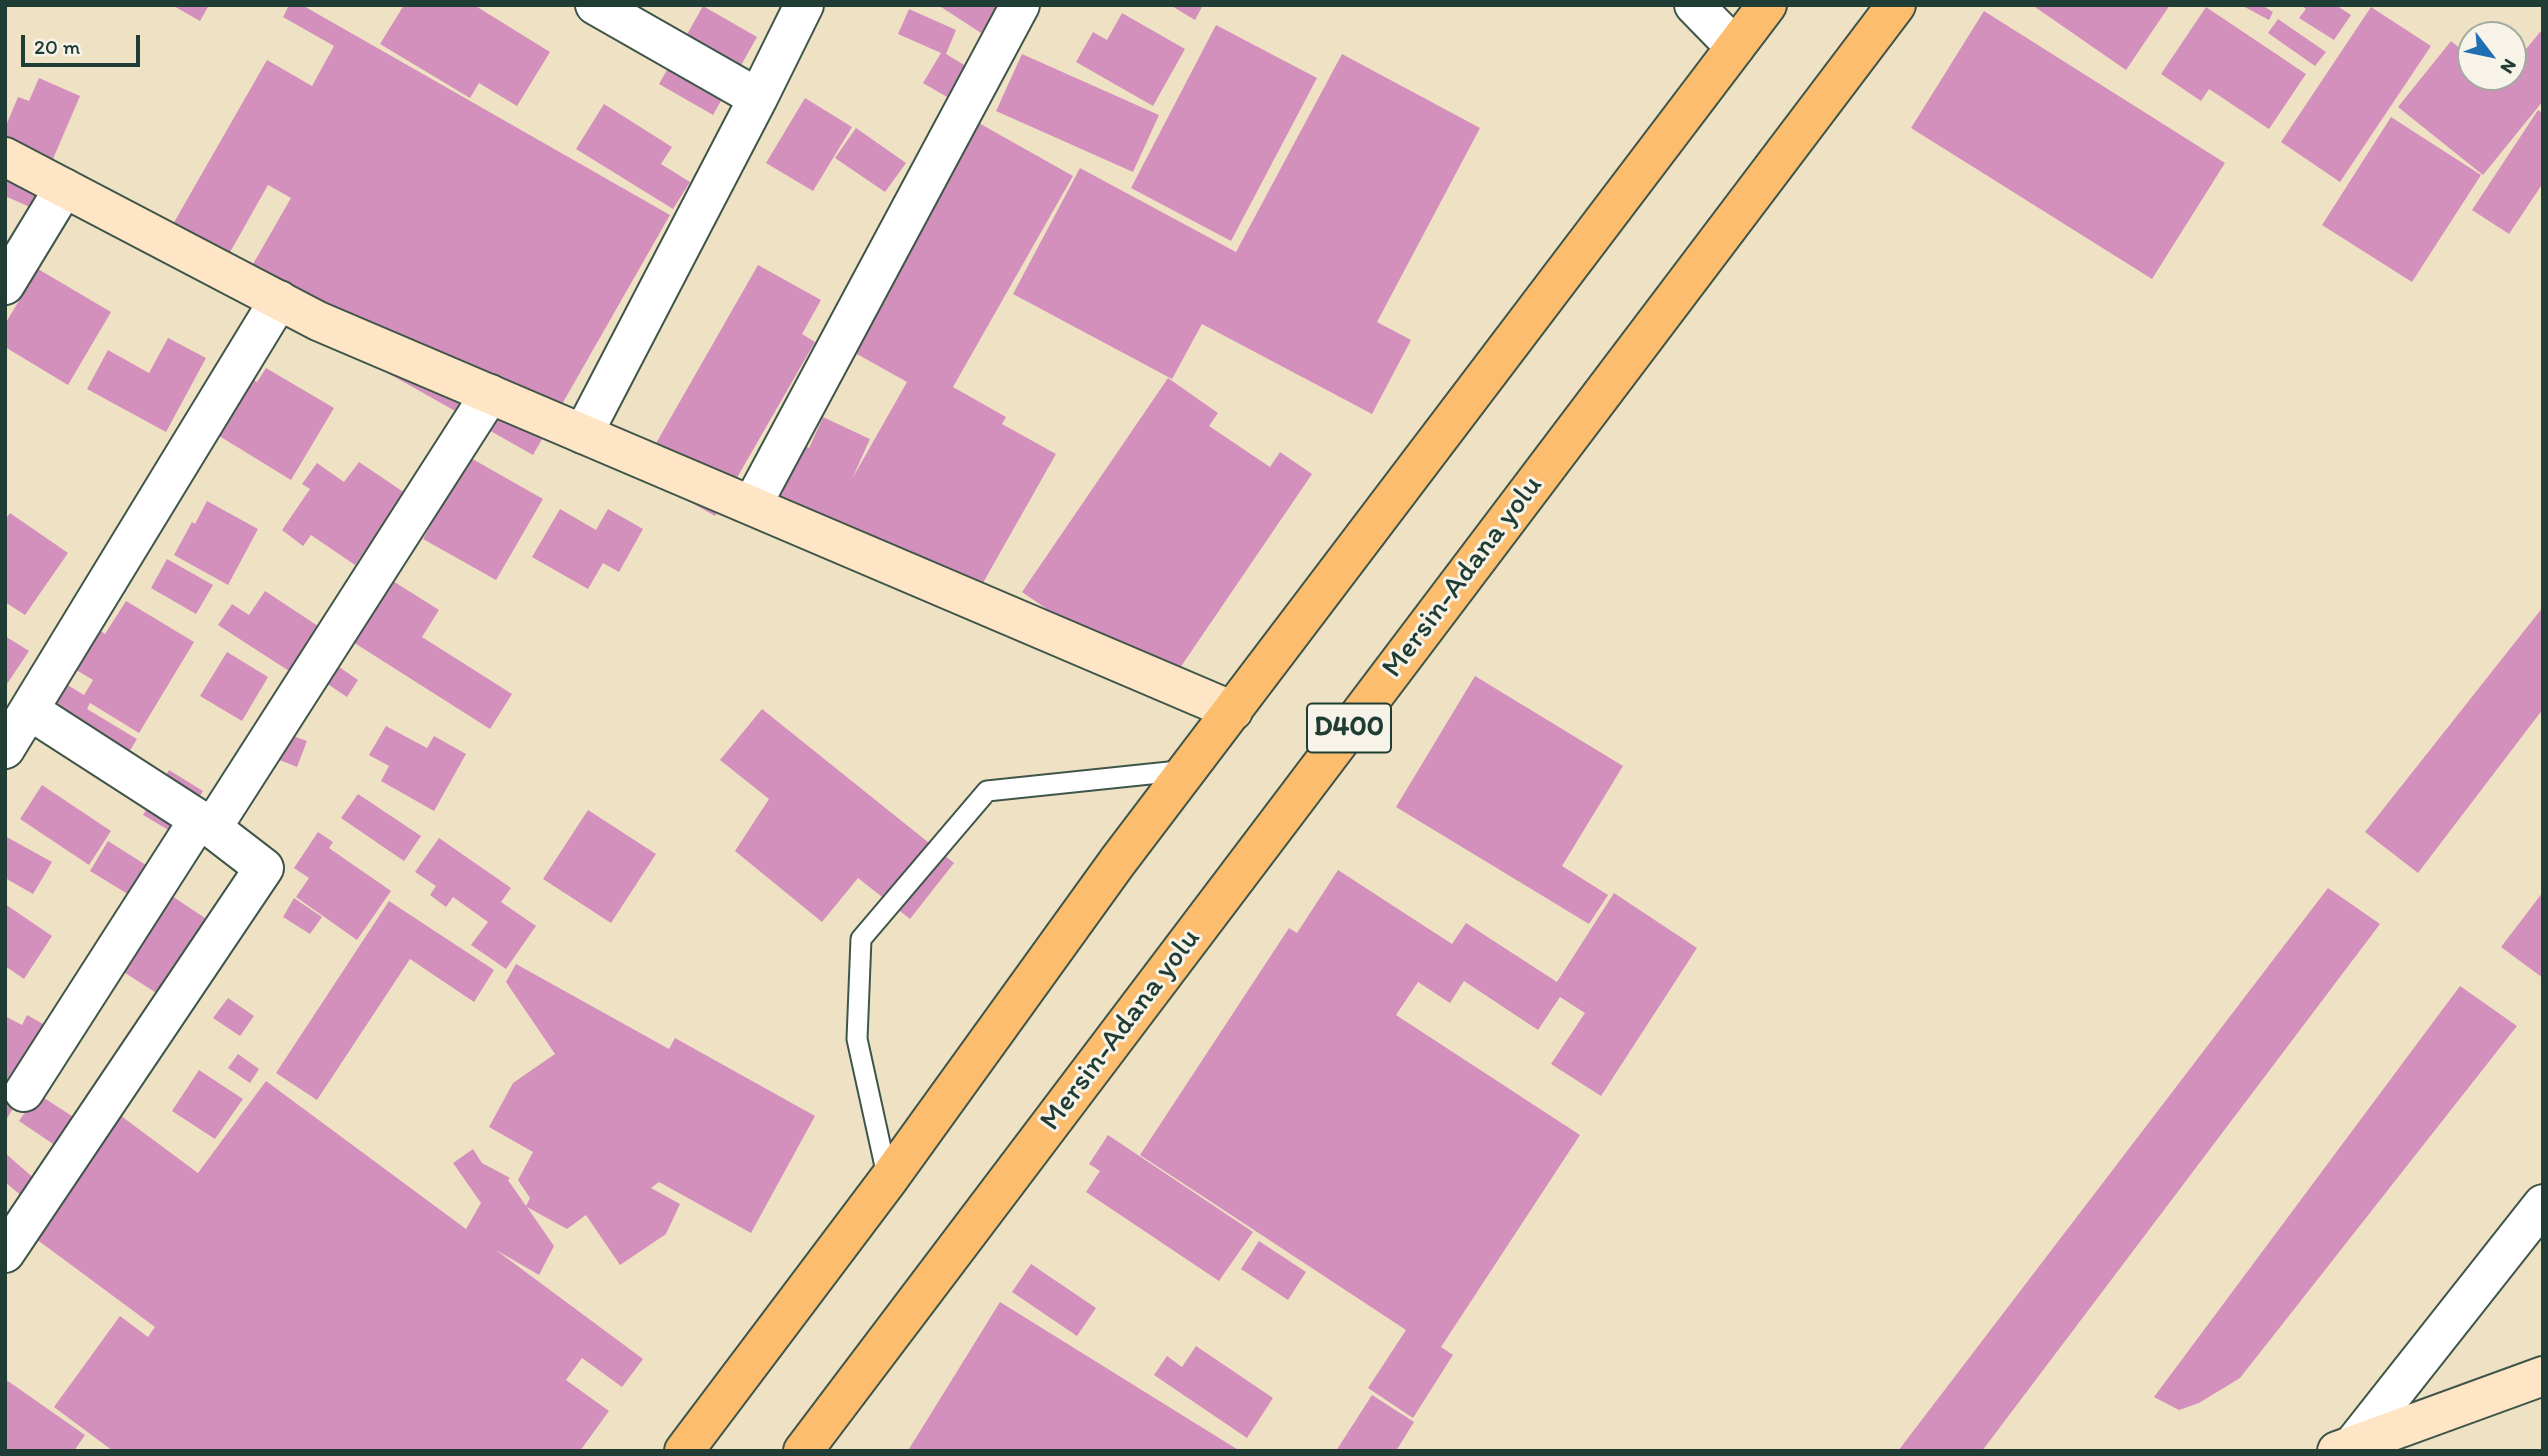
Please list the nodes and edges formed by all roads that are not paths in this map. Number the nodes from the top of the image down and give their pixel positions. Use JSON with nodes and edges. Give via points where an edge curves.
{"nodes":[{"id":1,"x":594,"y":5,"type":"edge"},
{"id":2,"x":804,"y":5,"type":"edge"},
{"id":3,"x":1020,"y":5,"type":"edge"},
{"id":4,"x":1694,"y":5,"type":"edge"},
{"id":5,"x":1768,"y":5,"type":"edge"},
{"id":6,"x":1896,"y":5,"type":"edge"},
{"id":7,"x":1735,"y":47,"type":"junction"},
{"id":8,"x":758,"y":98,"type":"junction"},
{"id":9,"x":5,"y":157,"type":"edge"},
{"id":10,"x":64,"y":188,"type":"junction"},
{"id":11,"x":5,"y":285,"type":"edge"},
{"id":12,"x":279,"y":300,"type":"junction"},
{"id":13,"x":490,"y":394,"type":"junction"},
{"id":14,"x":583,"y":433,"type":"junction"},
{"id":15,"x":752,"y":505,"type":"junction"},
{"id":16,"x":29,"y":710,"type":"junction"},
{"id":17,"x":1233,"y":710,"type":"junction"},
{"id":18,"x":5,"y":749,"type":"edge"},
{"id":19,"x":1189,"y":769,"type":"junction"},
{"id":20,"x":205,"y":824,"type":"junction"},
{"id":21,"x":24,"y":1092,"type":"dead end"},
{"id":22,"x":888,"y":1180,"type":"junction"},
{"id":23,"x":2543,"y":1204,"type":"edge"},
{"id":24,"x":5,"y":1253,"type":"edge"},
{"id":25,"x":2543,"y":1376,"type":"edge"},
{"id":26,"x":2346,"y":1449,"type":"edge"},
{"id":27,"x":684,"y":1451,"type":"edge"},
{"id":28,"x":803,"y":1451,"type":"edge"}],
"edges":[{"from":1,"to":8,"type":"street"},
{"from":2,"to":8,"type":"street"},
{"from":3,"to":15,"type":"street"},
{"from":4,"to":7,"type":"street"},
{"from":5,"to":7,"type":"highway"},
{"from":6,"to":28,"type":"highway","name":"Mersin-Adana yolu","number":"D400"},
{"from":7,"to":17,"type":"highway"},
{"from":8,"to":14,"type":"street"},
{"from":9,"to":10,"type":"main road"},
{"from":10,"to":11,"type":"street"},
{"from":10,"to":12,"type":"main road"},
{"from":12,"to":13,"type":"main road"},
{"from":12,"to":16,"type":"street"},
{"from":13,"to":14,"type":"main road"},
{"from":13,"to":20,"type":"street"},
{"from":14,"to":15,"type":"main road"},
{"from":15,"to":17,"type":"main road"},
{"from":16,"to":18,"type":"street"},
{"from":16,"to":20,"type":"street"},
{"from":17,"to":19,"type":"highway"},
{"from":19,"to":22,"type":"highway"},
{"from":19,"to":22,"type":"lane","via":[[987,791],[861,939],[857,1039]]},
{"from":20,"to":21,"type":"street"},
{"from":20,"to":24,"type":"street","via":[[264,868]]},
{"from":22,"to":27,"type":"highway"},
{"from":23,"to":26,"type":"street"},
{"from":25,"to":26,"type":"main road"}]}
